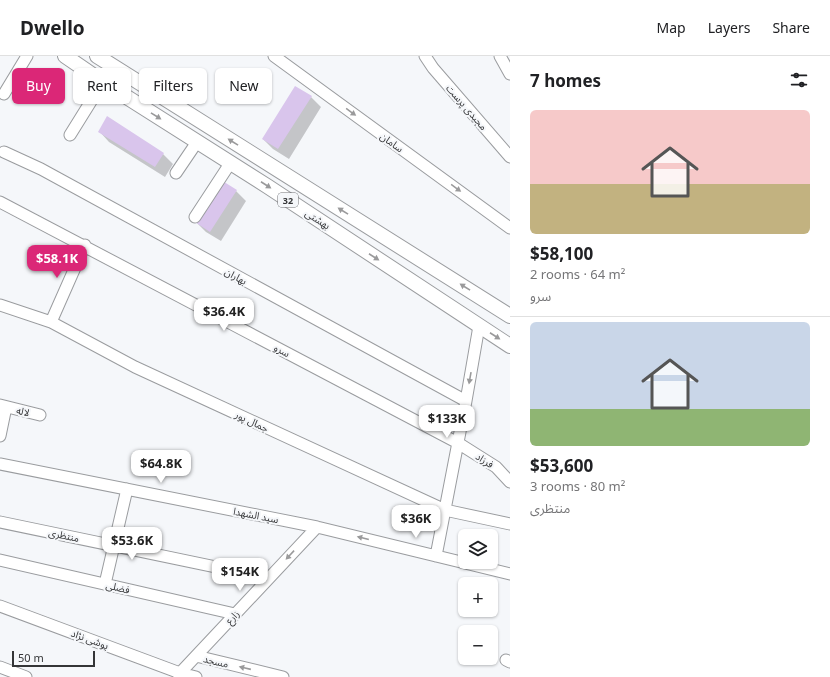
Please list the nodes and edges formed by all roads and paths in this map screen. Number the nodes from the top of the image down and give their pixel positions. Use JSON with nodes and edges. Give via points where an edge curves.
{"nodes":[{"id":1,"x":27,"y":56,"type":"edge"},
{"id":2,"x":65,"y":56,"type":"edge"},
{"id":3,"x":97,"y":56,"type":"edge"},
{"id":4,"x":274,"y":56,"type":"edge"},
{"id":5,"x":425,"y":56,"type":"edge"},
{"id":6,"x":500,"y":56,"type":"edge"},
{"id":7,"x":83,"y":68,"type":"edge"},
{"id":8,"x":510,"y":74,"type":"edge"},
{"id":9,"x":4,"y":94,"type":"dead end"},
{"id":10,"x":131,"y":100,"type":"edge"},
{"id":11,"x":89,"y":104,"type":"edge"},
{"id":12,"x":70,"y":134,"type":"dead end"},
{"id":13,"x":197,"y":142,"type":"junction"},
{"id":14,"x":4,"y":152,"type":"dead end"},
{"id":15,"x":510,"y":157,"type":"edge"},
{"id":16,"x":231,"y":162,"type":"junction"},
{"id":17,"x":176,"y":173,"type":"dead end"},
{"id":18,"x":0,"y":202,"type":"edge"},
{"id":19,"x":195,"y":217,"type":"dead end"},
{"id":20,"x":510,"y":228,"type":"edge"},
{"id":21,"x":85,"y":245,"type":"junction"},
{"id":22,"x":0,"y":305,"type":"edge"},
{"id":23,"x":508,"y":314,"type":"edge"},
{"id":24,"x":51,"y":322,"type":"junction"},
{"id":25,"x":479,"y":326,"type":"junction"},
{"id":26,"x":510,"y":346,"type":"edge"},
{"id":27,"x":466,"y":401,"type":"junction"},
{"id":28,"x":3,"y":406,"type":"edge"},
{"id":29,"x":40,"y":415,"type":"dead end"},
{"id":30,"x":0,"y":436,"type":"edge"},
{"id":31,"x":458,"y":443,"type":"junction"},
{"id":32,"x":0,"y":464,"type":"edge"},
{"id":33,"x":510,"y":482,"type":"edge"},
{"id":34,"x":127,"y":489,"type":"junction"},
{"id":35,"x":445,"y":510,"type":"junction"},
{"id":36,"x":0,"y":522,"type":"edge"},
{"id":37,"x":510,"y":524,"type":"edge"},
{"id":38,"x":317,"y":527,"type":"junction"},
{"id":39,"x":114,"y":546,"type":"junction"},
{"id":40,"x":436,"y":556,"type":"junction"},
{"id":41,"x":0,"y":560,"type":"edge"},
{"id":42,"x":510,"y":574,"type":"edge"},
{"id":43,"x":268,"y":578,"type":"junction"},
{"id":44,"x":105,"y":584,"type":"junction"},
{"id":45,"x":0,"y":606,"type":"edge"},
{"id":46,"x":235,"y":614,"type":"junction"},
{"id":47,"x":196,"y":656,"type":"junction"},
{"id":48,"x":0,"y":667,"type":"edge"},
{"id":49,"x":180,"y":675,"type":"edge"},
{"id":50,"x":26,"y":677,"type":"edge"},
{"id":51,"x":196,"y":677,"type":"edge"},
{"id":52,"x":283,"y":677,"type":"edge"}],
"edges":[{"from":1,"to":9,"type":"street"},
{"from":2,"to":7,"type":"main road","name":"بهشتى","number":"32"},
{"from":23,"to":3,"type":"main road","name":"بهشتى","number":"32","one_way":true},
{"from":4,"to":20,"type":"street","name":"سامان","one_way":true},
{"from":5,"to":15,"type":"street","name":"مجیدی پرست"},
{"from":6,"to":8,"type":"street"},
{"from":10,"to":13,"type":"main road","name":"بهشتى","number":"32","one_way":true},
{"from":11,"to":12,"type":"street"},
{"from":13,"to":16,"type":"main road","name":"بهشتى","number":"32"},
{"from":13,"to":17,"type":"street"},
{"from":14,"to":27,"type":"street","name":"بهاران","via":[[42,169]]},
{"from":16,"to":19,"type":"street"},
{"from":16,"to":25,"type":"main road","name":"بهشتى","number":"32","one_way":true},
{"from":18,"to":21,"type":"street","name":"سرو"},
{"from":21,"to":24,"type":"street"},
{"from":21,"to":31,"type":"street","name":"سرو"},
{"from":22,"to":24,"type":"street","name":"جمال پور"},
{"from":24,"to":35,"type":"street","name":"جمال پور","via":[[135,367]]},
{"from":25,"to":26,"type":"main road","name":"بهشتى","number":"32","one_way":true},
{"from":25,"to":27,"type":"street","one_way":true},
{"from":27,"to":31,"type":"street"},
{"from":28,"to":29,"type":"street","name":"لاله"},
{"from":28,"to":30,"type":"street","name":"لاله"},
{"from":31,"to":33,"type":"street","name":"فرزاد","via":[[496,467]]},
{"from":31,"to":35,"type":"street"},
{"from":32,"to":34,"type":"street","name":"سید الشهدا"},
{"from":34,"to":38,"type":"street","name":"سید الشهدا"},
{"from":34,"to":39,"type":"street"},
{"from":35,"to":37,"type":"street","name":"جمال پور"},
{"from":35,"to":40,"type":"street"},
{"from":36,"to":39,"type":"street","name":"منتظری"},
{"from":40,"to":38,"type":"street","name":"سید الشهدا","one_way":true},
{"from":38,"to":43,"type":"street","name":"زارع","one_way":true},
{"from":39,"to":43,"type":"street","name":"منتظری"},
{"from":39,"to":44,"type":"street"},
{"from":40,"to":42,"type":"street","name":"سید الشهدا"},
{"from":41,"to":44,"type":"street","name":"فضلی"},
{"from":43,"to":46,"type":"street","name":"زارع"},
{"from":44,"to":46,"type":"street","name":"فضلی"},
{"from":45,"to":49,"type":"street","name":"یوشی نژاد"},
{"from":46,"to":47,"type":"street","name":"زارع"},
{"from":47,"to":49,"type":"street","name":"زارع"},
{"from":52,"to":47,"type":"street","name":"مسجد","one_way":true},
{"from":48,"to":50,"type":"street"},
{"from":49,"to":51,"type":"street","name":"یوشی نژاد"}]}
